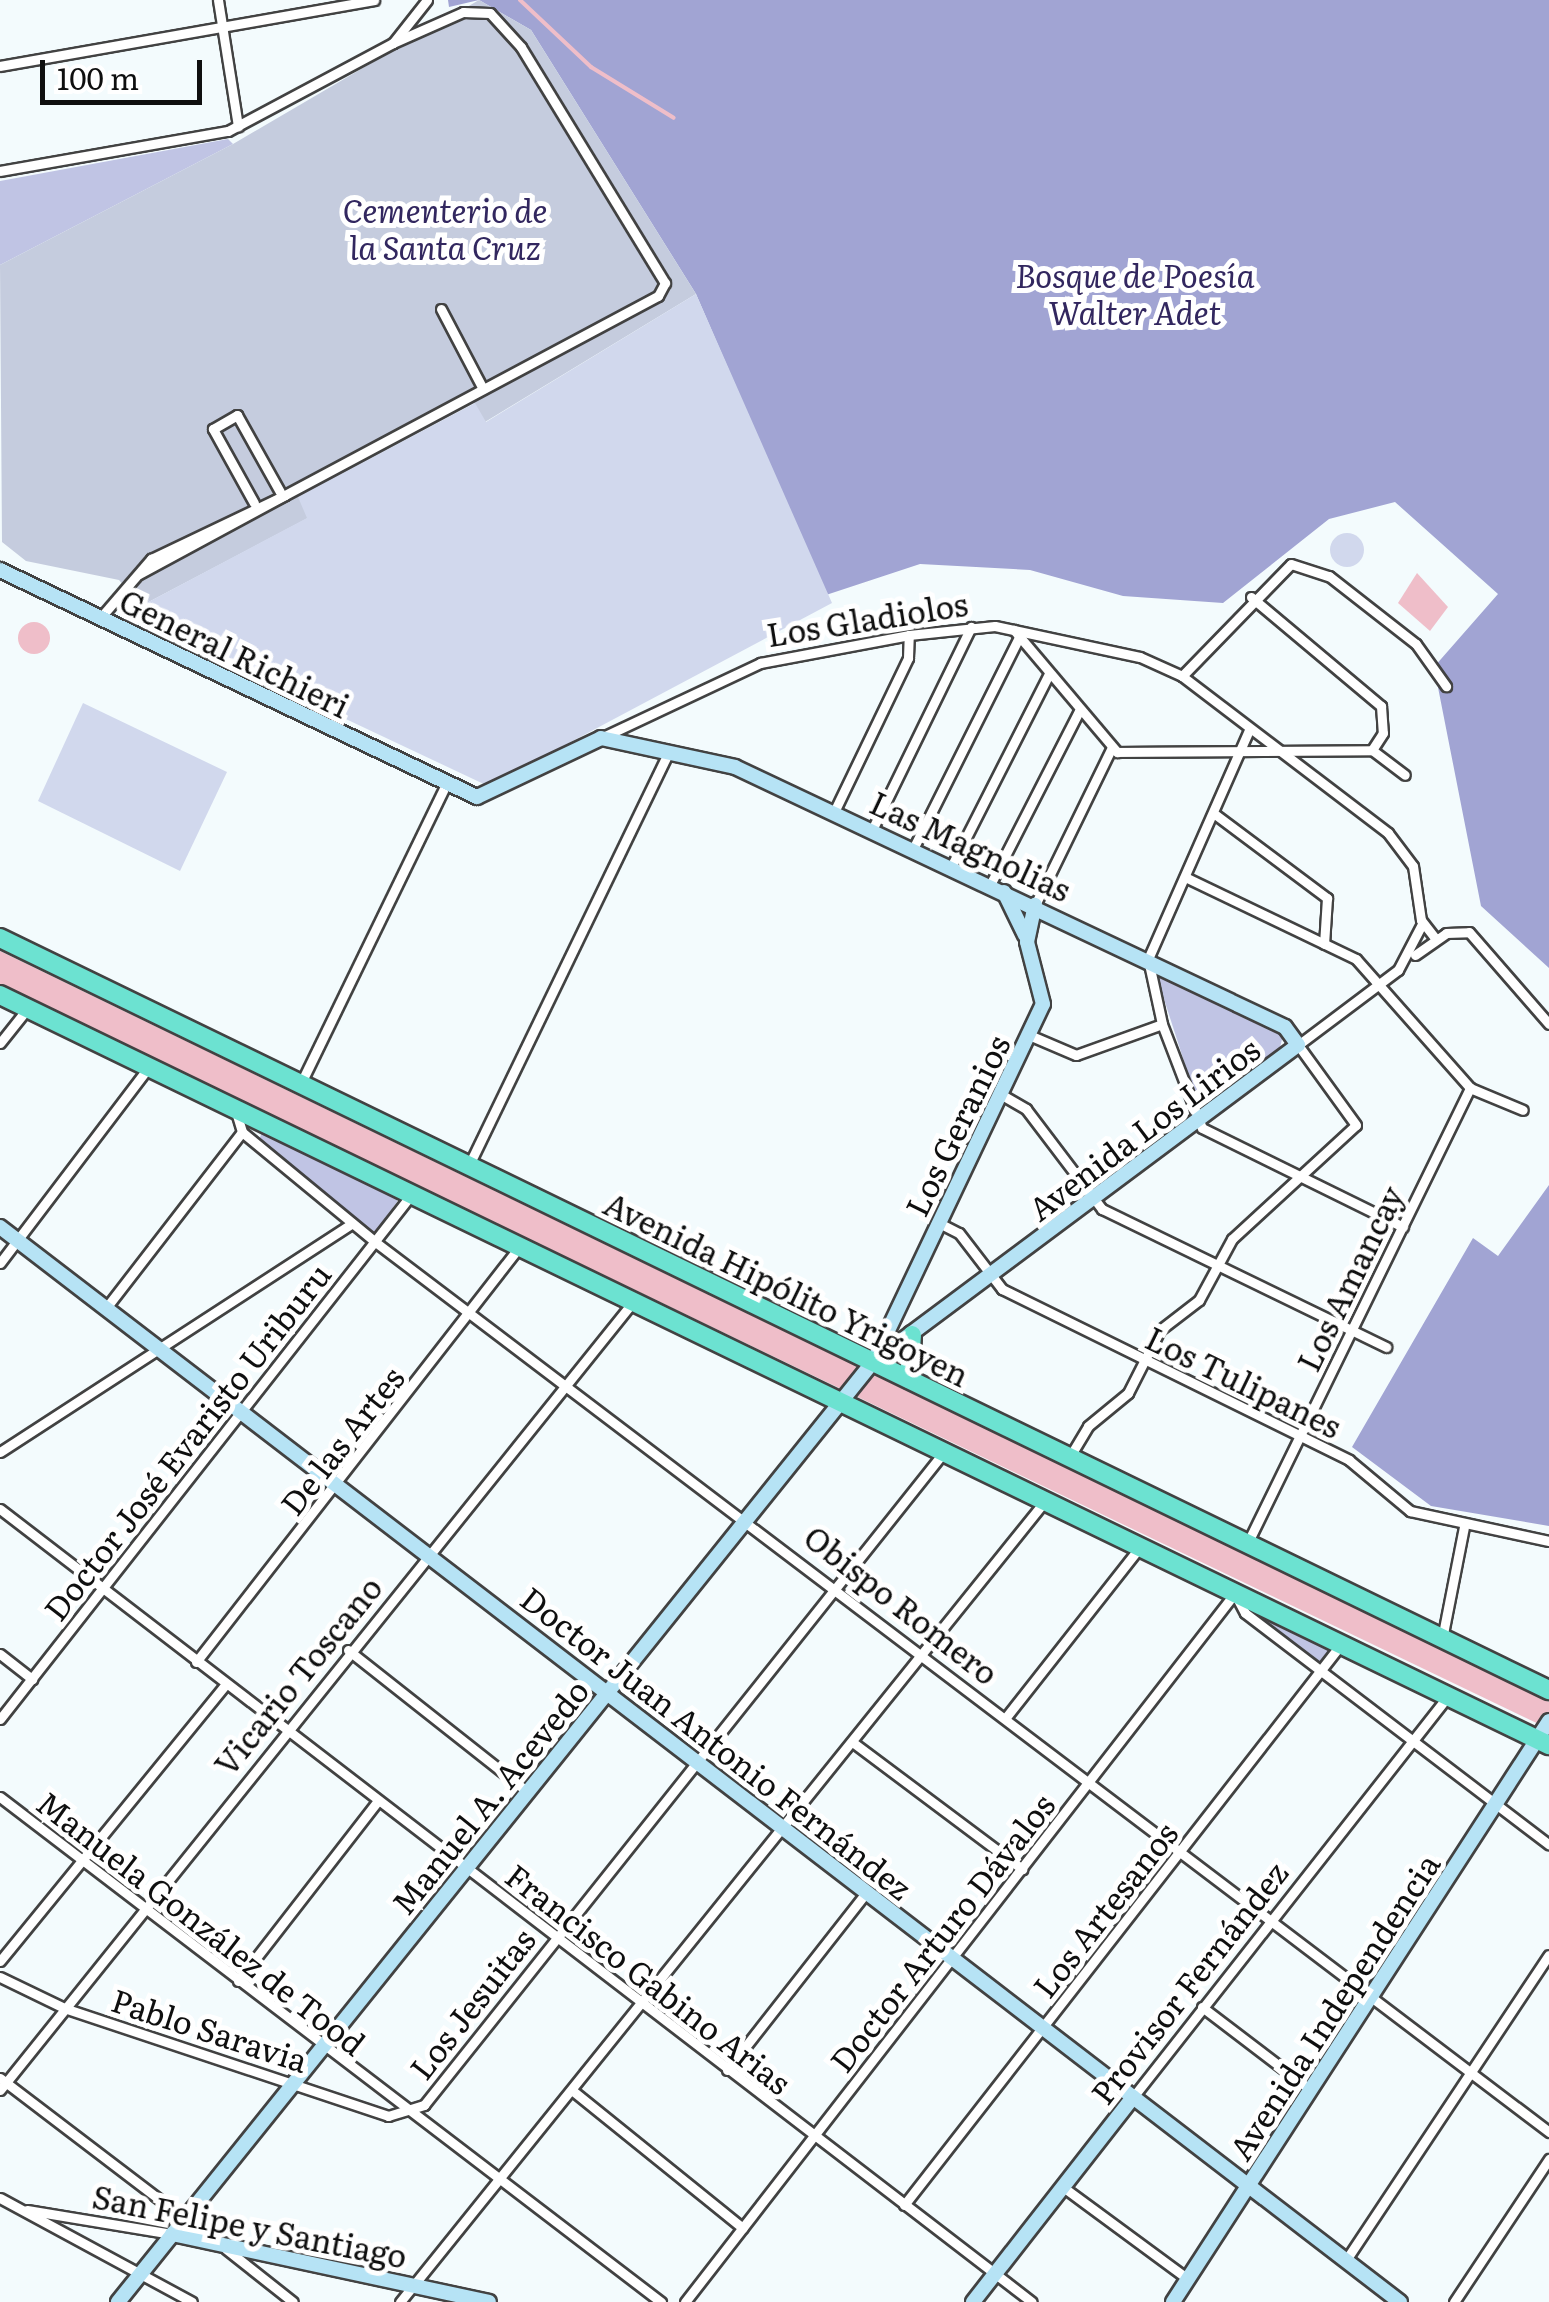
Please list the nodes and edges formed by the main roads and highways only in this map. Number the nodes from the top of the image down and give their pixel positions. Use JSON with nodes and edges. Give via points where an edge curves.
{"nodes":[{"id":1,"x":0,"y":938,"type":"edge"},
{"id":2,"x":0,"y":996,"type":"edge"},
{"id":3,"x":912,"y":1335,"type":"road end"},
{"id":4,"x":908,"y":1379,"type":"junction"},
{"id":5,"x":1549,"y":1690,"type":"edge"},
{"id":6,"x":1543,"y":1742,"type":"edge"}],
"edges":[{"from":1,"to":4,"type":"highway","name":"Avenida Hipólito Yrigoyen"},
{"from":2,"to":6,"type":"highway"},
{"from":3,"to":4,"type":"highway"},
{"from":4,"to":5,"type":"highway","name":"Avenida Hipólito Yrigoyen"}]}
